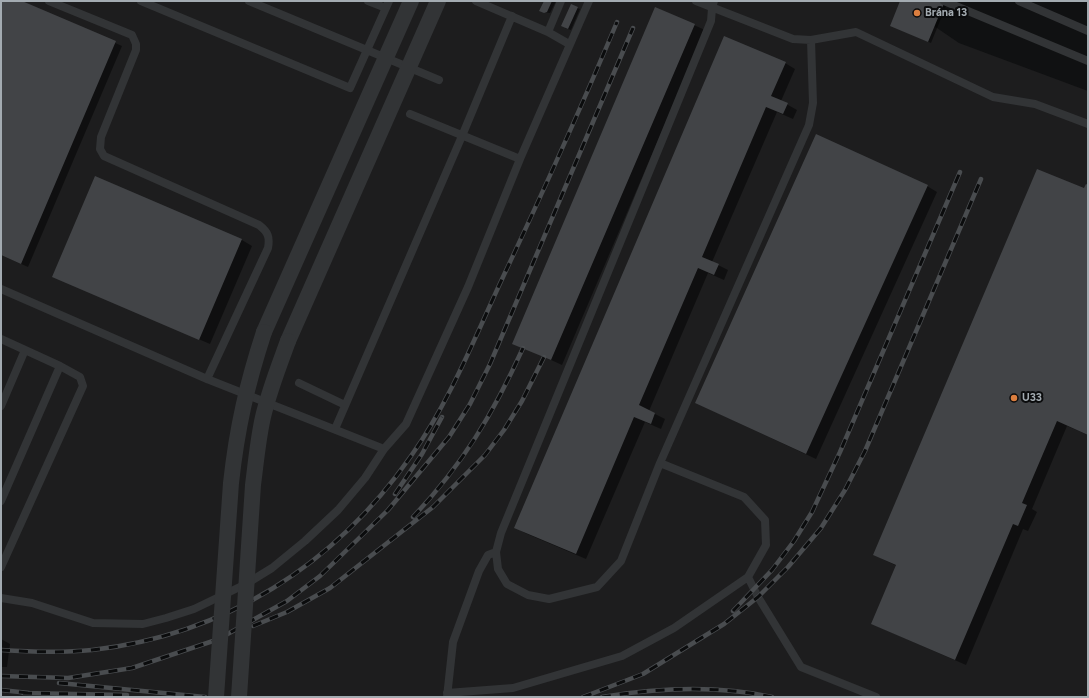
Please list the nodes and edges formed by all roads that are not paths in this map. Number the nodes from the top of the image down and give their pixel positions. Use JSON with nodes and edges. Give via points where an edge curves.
{"nodes":[{"id":1,"x":49,"y":1,"type":"edge"},
{"id":2,"x":141,"y":1,"type":"edge"},
{"id":3,"x":249,"y":1,"type":"edge"},
{"id":4,"x":368,"y":1,"type":"edge"},
{"id":5,"x":411,"y":1,"type":"edge"},
{"id":6,"x":438,"y":1,"type":"edge"},
{"id":7,"x":476,"y":1,"type":"edge"},
{"id":8,"x":561,"y":1,"type":"edge"},
{"id":9,"x":589,"y":1,"type":"edge"},
{"id":10,"x":696,"y":1,"type":"edge"},
{"id":11,"x":944,"y":1,"type":"edge"},
{"id":12,"x":1019,"y":1,"type":"edge"},
{"id":13,"x":387,"y":4,"type":"edge"},
{"id":14,"x":713,"y":4,"type":"edge"},
{"id":15,"x":512,"y":16,"type":"junction"},
{"id":16,"x":1088,"y":31,"type":"edge"},
{"id":17,"x":548,"y":32,"type":"junction"},
{"id":18,"x":811,"y":40,"type":"junction"},
{"id":19,"x":569,"y":44,"type":"junction"},
{"id":20,"x":368,"y":50,"type":"junction"},
{"id":21,"x":386,"y":58,"type":"junction"},
{"id":22,"x":1088,"y":61,"type":"edge"},
{"id":23,"x":409,"y":68,"type":"junction"},
{"id":24,"x":439,"y":80,"type":"dead end"},
{"id":25,"x":410,"y":114,"type":"dead end"},
{"id":26,"x":1088,"y":124,"type":"edge"},
{"id":27,"x":462,"y":136,"type":"junction"},
{"id":28,"x":520,"y":159,"type":"junction"},
{"id":29,"x":1,"y":288,"type":"edge"},
{"id":30,"x":1,"y":339,"type":"edge"},
{"id":31,"x":25,"y":350,"type":"junction"},
{"id":32,"x":60,"y":366,"type":"junction"},
{"id":33,"x":207,"y":379,"type":"junction"},
{"id":34,"x":299,"y":383,"type":"dead end"},
{"id":35,"x":1,"y":406,"type":"edge"},
{"id":36,"x":345,"y":406,"type":"junction"},
{"id":37,"x":335,"y":429,"type":"junction"},
{"id":38,"x":384,"y":449,"type":"junction"},
{"id":39,"x":660,"y":463,"type":"junction"},
{"id":40,"x":1,"y":501,"type":"edge"},
{"id":41,"x":496,"y":552,"type":"junction"},
{"id":42,"x":1,"y":566,"type":"edge"},
{"id":43,"x":748,"y":577,"type":"junction"},
{"id":44,"x":1,"y":598,"type":"edge"},
{"id":45,"x":447,"y":695,"type":"edge"},
{"id":46,"x":216,"y":697,"type":"edge"},
{"id":47,"x":239,"y":697,"type":"edge"},
{"id":48,"x":876,"y":697,"type":"edge"}],
"edges":[{"from":1,"to":33,"type":"lane","via":[[132,35],[135,39],[136,50],[101,137],[100,149],[104,156],[260,225],[267,231],[270,240],[268,248]]},
{"from":2,"to":20,"type":"lane","via":[[350,88]]},
{"from":3,"to":20,"type":"lane"},
{"from":4,"to":13,"type":"lane"},
{"from":5,"to":21,"type":"street"},
{"from":6,"to":23,"type":"street"},
{"from":7,"to":15,"type":"lane"},
{"from":8,"to":17,"type":"lane"},
{"from":9,"to":19,"type":"lane"},
{"from":10,"to":14,"type":"lane"},
{"from":11,"to":22,"type":"lane"},
{"from":12,"to":16,"type":"lane"},
{"from":13,"to":20,"type":"lane"},
{"from":14,"to":18,"type":"lane","via":[[793,39]]},
{"from":14,"to":41,"type":"lane","via":[[711,21],[501,533]]},
{"from":15,"to":17,"type":"lane"},
{"from":15,"to":27,"type":"lane"},
{"from":17,"to":19,"type":"lane"},
{"from":18,"to":26,"type":"lane","via":[[856,32],[993,97],[1035,104]]},
{"from":18,"to":39,"type":"lane","via":[[813,103],[809,125]]},
{"from":19,"to":28,"type":"lane"},
{"from":20,"to":21,"type":"lane"},
{"from":21,"to":23,"type":"lane"},
{"from":21,"to":46,"type":"street","bridge":true,"via":[[264,332],[249,378],[231,483]]},
{"from":23,"to":24,"type":"lane"},
{"from":23,"to":47,"type":"street","bridge":true,"via":[[288,341],[272,383],[263,418],[253,485]]},
{"from":25,"to":27,"type":"lane"},
{"from":27,"to":28,"type":"lane"},
{"from":27,"to":36,"type":"lane"},
{"from":28,"to":38,"type":"lane","via":[[468,287],[406,424]]},
{"from":29,"to":33,"type":"lane"},
{"from":30,"to":31,"type":"lane"},
{"from":31,"to":32,"type":"lane"},
{"from":31,"to":35,"type":"lane"},
{"from":32,"to":40,"type":"lane"},
{"from":32,"to":42,"type":"lane","via":[[80,377],[83,386]]},
{"from":33,"to":37,"type":"lane"},
{"from":34,"to":36,"type":"lane"},
{"from":36,"to":37,"type":"lane"},
{"from":37,"to":38,"type":"lane"},
{"from":38,"to":44,"type":"lane","via":[[361,483],[305,542],[272,568],[246,584],[194,609],[143,624],[93,623],[32,603]]},
{"from":39,"to":41,"type":"lane","via":[[621,561],[597,587],[549,599],[528,595],[507,584],[498,569]]},
{"from":39,"to":43,"type":"lane","via":[[744,497],[765,520],[766,545]]},
{"from":41,"to":45,"type":"lane","via":[[488,554],[479,571],[453,642]]},
{"from":43,"to":45,"type":"lane","via":[[674,628],[622,656],[513,688]]},
{"from":43,"to":48,"type":"lane","via":[[802,667]]}]}
